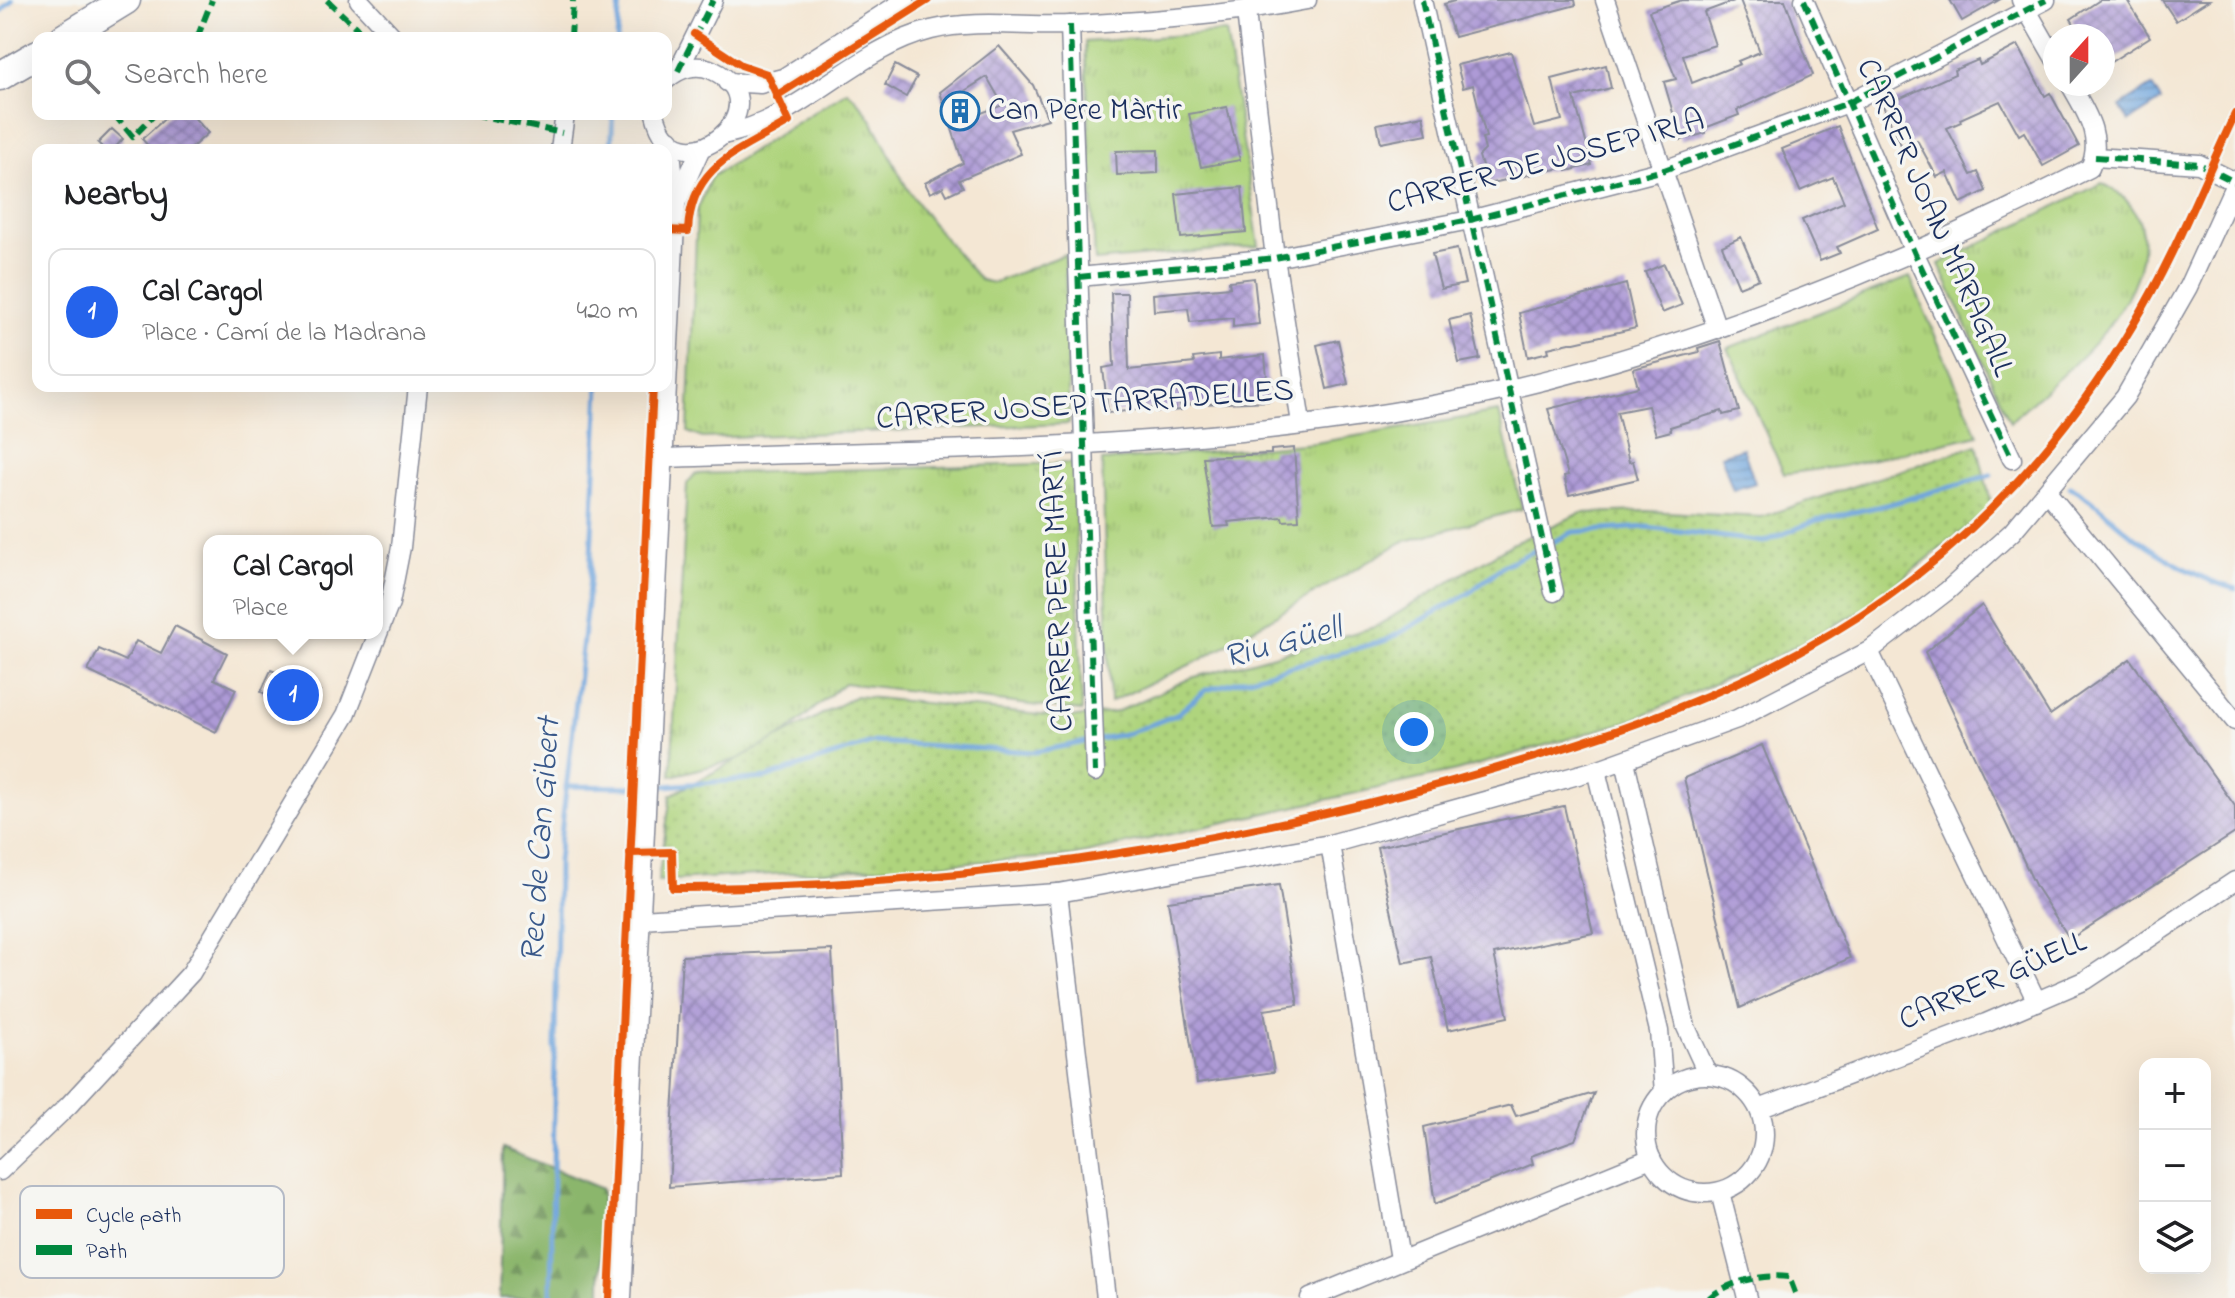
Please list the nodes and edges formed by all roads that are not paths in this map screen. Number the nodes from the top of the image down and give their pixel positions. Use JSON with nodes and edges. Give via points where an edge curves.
{"nodes":[{"id":1,"x":126,"y":0,"type":"edge"},
{"id":2,"x":713,"y":0,"type":"edge"},
{"id":3,"x":905,"y":0,"type":"edge"},
{"id":4,"x":1307,"y":0,"type":"edge"},
{"id":5,"x":1422,"y":0,"type":"edge"},
{"id":6,"x":1605,"y":0,"type":"edge"},
{"id":7,"x":1804,"y":0,"type":"edge"},
{"id":8,"x":2046,"y":0,"type":"edge"},
{"id":9,"x":361,"y":1,"type":"edge"},
{"id":10,"x":2024,"y":6,"type":"edge"},
{"id":11,"x":1246,"y":12,"type":"junction"},
{"id":12,"x":1070,"y":25,"type":"junction"},
{"id":13,"x":74,"y":32,"type":"edge"},
{"id":14,"x":389,"y":32,"type":"edge"},
{"id":15,"x":2043,"y":38,"type":"edge"},
{"id":16,"x":32,"y":57,"type":"edge"},
{"id":17,"x":672,"y":75,"type":"edge"},
{"id":18,"x":0,"y":76,"type":"edge"},
{"id":19,"x":727,"y":82,"type":"junction"},
{"id":20,"x":2077,"y":96,"type":"edge"},
{"id":21,"x":1848,"y":103,"type":"junction"},
{"id":22,"x":564,"y":120,"type":"edge"},
{"id":23,"x":656,"y":120,"type":"edge"},
{"id":24,"x":727,"y":134,"type":"junction"},
{"id":25,"x":670,"y":139,"type":"junction"},
{"id":26,"x":561,"y":144,"type":"edge"},
{"id":27,"x":670,"y":144,"type":"edge"},
{"id":28,"x":701,"y":148,"type":"junction"},
{"id":29,"x":672,"y":160,"type":"edge"},
{"id":30,"x":2092,"y":162,"type":"junction"},
{"id":31,"x":1664,"y":170,"type":"junction"},
{"id":32,"x":2235,"y":183,"type":"edge"},
{"id":33,"x":676,"y":203,"type":"junction"},
{"id":34,"x":1470,"y":220,"type":"junction"},
{"id":35,"x":1915,"y":254,"type":"junction"},
{"id":36,"x":1275,"y":258,"type":"junction"},
{"id":37,"x":1079,"y":277,"type":"junction"},
{"id":38,"x":672,"y":281,"type":"edge"},
{"id":39,"x":1717,"y":329,"type":"junction"},
{"id":40,"x":1510,"y":389,"type":"junction"},
{"id":41,"x":417,"y":392,"type":"edge"},
{"id":42,"x":666,"y":392,"type":"edge"},
{"id":43,"x":1301,"y":423,"type":"junction"},
{"id":44,"x":1085,"y":443,"type":"junction"},
{"id":45,"x":663,"y":458,"type":"junction"},
{"id":46,"x":2012,"y":459,"type":"dead end"},
{"id":47,"x":2047,"y":492,"type":"junction"},
{"id":48,"x":1554,"y":592,"type":"dead end"},
{"id":49,"x":383,"y":621,"type":"edge"},
{"id":50,"x":376,"y":639,"type":"edge"},
{"id":51,"x":1869,"y":651,"type":"junction"},
{"id":52,"x":2235,"y":721,"type":"edge"},
{"id":53,"x":1625,"y":761,"type":"junction"},
{"id":54,"x":1596,"y":770,"type":"junction"},
{"id":55,"x":1095,"y":772,"type":"dead end"},
{"id":56,"x":1330,"y":844,"type":"junction"},
{"id":57,"x":2235,"y":881,"type":"edge"},
{"id":58,"x":1058,"y":893,"type":"junction"},
{"id":59,"x":641,"y":919,"type":"junction"},
{"id":60,"x":2037,"y":1002,"type":"junction"},
{"id":61,"x":1708,"y":1075,"type":"junction"},
{"id":62,"x":1664,"y":1092,"type":"junction"},
{"id":63,"x":1759,"y":1109,"type":"junction"},
{"id":64,"x":1651,"y":1158,"type":"junction"},
{"id":65,"x":0,"y":1171,"type":"edge"},
{"id":66,"x":1720,"y":1192,"type":"junction"},
{"id":67,"x":1400,"y":1259,"type":"junction"},
{"id":68,"x":622,"y":1298,"type":"edge"},
{"id":69,"x":1106,"y":1298,"type":"edge"},
{"id":70,"x":1310,"y":1298,"type":"edge"},
{"id":71,"x":1747,"y":1298,"type":"edge"}],
"edges":[{"from":1,"to":13,"type":"main road"},
{"from":2,"to":17,"type":"street"},
{"from":3,"to":19,"type":"street","via":[[783,78],[760,84]]},
{"from":4,"to":11,"type":"street"},
{"from":5,"to":34,"type":"street"},
{"from":6,"to":31,"type":"street"},
{"from":7,"to":21,"type":"street","name":"CARRER JOAN MARAGALL"},
{"from":8,"to":10,"type":"street","name":"CARRER DE JOSEP IRLA"},
{"from":9,"to":14,"type":"street"},
{"from":10,"to":15,"type":"street"},
{"from":10,"to":21,"type":"street","name":"CARRER DE JOSEP IRLA"},
{"from":11,"to":12,"type":"street"},
{"from":11,"to":36,"type":"street"},
{"from":12,"to":24,"type":"street","via":[[932,30],[881,50],[756,128]]},
{"from":12,"to":37,"type":"street","name":"CARRER PERE MARTÍ"},
{"from":16,"to":18,"type":"main road"},
{"from":17,"to":19,"type":"street","via":[[693,67],[708,69]]},
{"from":19,"to":24,"type":"street","via":[[737,104]]},
{"from":20,"to":30,"type":"street","via":[[2096,138]]},
{"from":21,"to":31,"type":"street","name":"CARRER DE JOSEP IRLA"},
{"from":21,"to":35,"type":"street","name":"CARRER JOAN MARAGALL"},
{"from":22,"to":26,"type":"street"},
{"from":23,"to":25,"type":"street"},
{"from":24,"to":28,"type":"street"},
{"from":25,"to":27,"type":"street"},
{"from":25,"to":28,"type":"street"},
{"from":28,"to":33,"type":"street"},
{"from":29,"to":33,"type":"street"},
{"from":30,"to":32,"type":"street","via":[[2199,164]]},
{"from":30,"to":35,"type":"street","name":"CARRER JOSEP TARRADELLES"},
{"from":31,"to":34,"type":"street","name":"CARRER DE JOSEP IRLA"},
{"from":31,"to":39,"type":"street"},
{"from":32,"to":47,"type":"street","via":[[2188,287],[2125,397]]},
{"from":33,"to":38,"type":"street"},
{"from":34,"to":36,"type":"street","name":"CARRER DE JOSEP IRLA"},
{"from":34,"to":40,"type":"street"},
{"from":35,"to":39,"type":"street","name":"CARRER JOSEP TARRADELLES"},
{"from":35,"to":46,"type":"street","name":"CARRER JOAN MARAGALL"},
{"from":36,"to":37,"type":"street","name":"CARRER DE JOSEP IRLA"},
{"from":36,"to":43,"type":"street"},
{"from":37,"to":44,"type":"street","name":"CARRER PERE MARTÍ"},
{"from":39,"to":40,"type":"street","name":"CARRER JOSEP TARRADELLES"},
{"from":40,"to":43,"type":"street","name":"CARRER JOSEP TARRADELLES"},
{"from":40,"to":48,"type":"street"},
{"from":41,"to":49,"type":"street","via":[[401,547]]},
{"from":42,"to":45,"type":"street"},
{"from":43,"to":44,"type":"street","name":"CARRER JOSEP TARRADELLES"},
{"from":44,"to":45,"type":"street","name":"CARRER JOSEP TARRADELLES"},
{"from":44,"to":55,"type":"street","name":"CARRER PERE MARTÍ"},
{"from":45,"to":59,"type":"street"},
{"from":47,"to":51,"type":"street","via":[[1957,582]]},
{"from":47,"to":52,"type":"street"},
{"from":50,"to":65,"type":"street","via":[[346,715],[191,973]]},
{"from":51,"to":53,"type":"street","via":[[1737,719]]},
{"from":51,"to":60,"type":"street"},
{"from":53,"to":54,"type":"street"},
{"from":53,"to":61,"type":"street","via":[[1686,1027]]},
{"from":54,"to":56,"type":"street"},
{"from":54,"to":62,"type":"street","via":[[1659,1031]]},
{"from":56,"to":58,"type":"street"},
{"from":56,"to":67,"type":"street"},
{"from":57,"to":60,"type":"street","name":"CARRER GÜELL","via":[[2086,980]]},
{"from":58,"to":59,"type":"street"},
{"from":58,"to":69,"type":"street"},
{"from":59,"to":68,"type":"street"},
{"from":60,"to":63,"type":"street","name":"CARRER GÜELL"},
{"from":61,"to":62,"type":"street","via":[[1680,1080]]},
{"from":61,"to":63,"type":"street","via":[[1733,1081]]},
{"from":62,"to":64,"type":"street","via":[[1649,1113],[1646,1128]]},
{"from":63,"to":66,"type":"street","via":[[1765,1131],[1758,1163],[1744,1180]]},
{"from":64,"to":66,"type":"street","via":[[1676,1186]]},
{"from":64,"to":67,"type":"street"},
{"from":66,"to":71,"type":"street"},
{"from":67,"to":70,"type":"street"}]}
